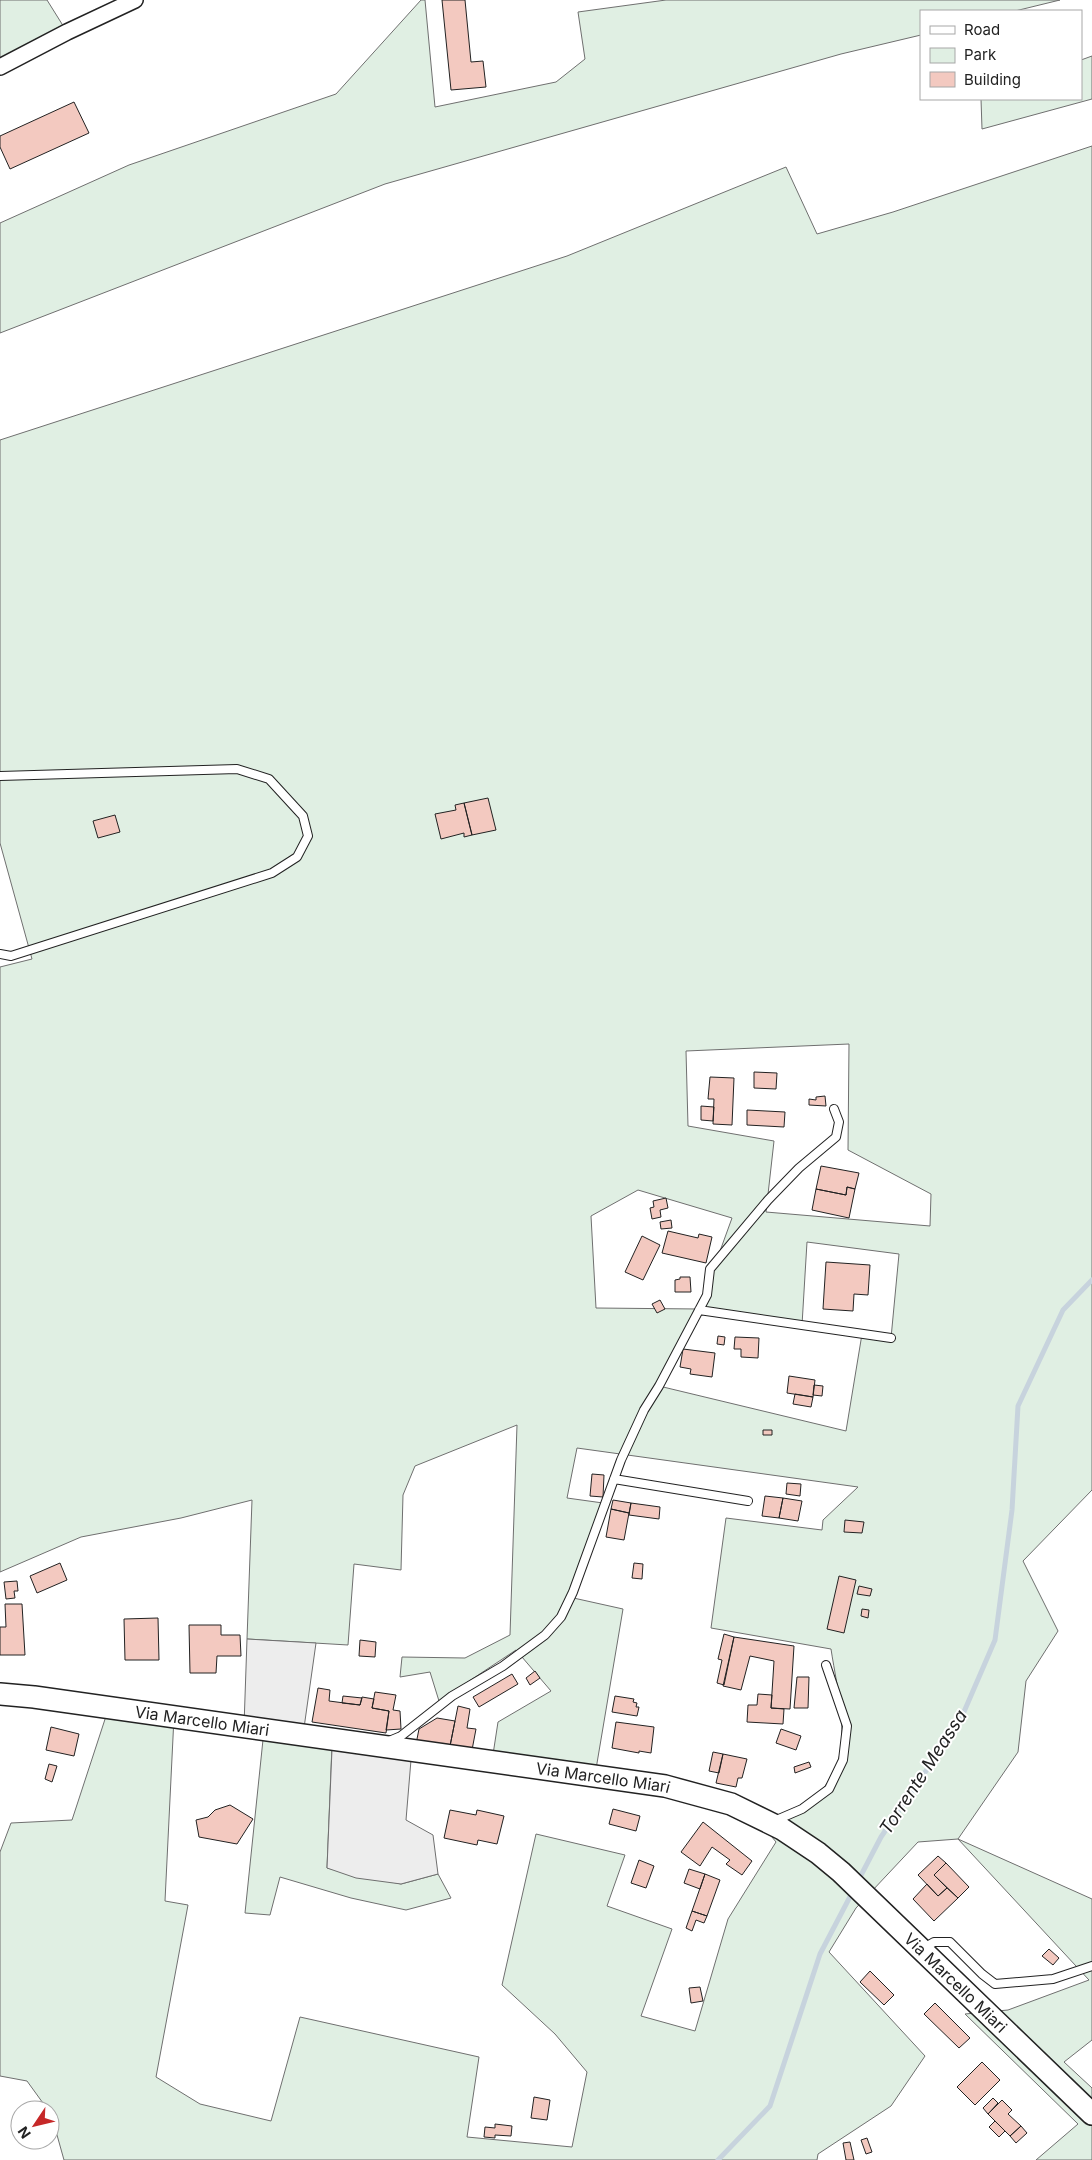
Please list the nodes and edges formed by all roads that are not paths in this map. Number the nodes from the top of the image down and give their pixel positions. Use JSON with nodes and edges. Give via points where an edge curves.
{"nodes":[{"id":1,"x":135,"y":0,"type":"edge"},
{"id":2,"x":0,"y":67,"type":"edge"},
{"id":3,"x":0,"y":776,"type":"edge"},
{"id":4,"x":0,"y":954,"type":"edge"},
{"id":5,"x":834,"y":1109,"type":"dead end"},
{"id":6,"x":699,"y":1310,"type":"junction"},
{"id":7,"x":891,"y":1338,"type":"dead end"},
{"id":8,"x":614,"y":1479,"type":"junction"},
{"id":9,"x":748,"y":1501,"type":"dead end"},
{"id":10,"x":826,"y":1665,"type":"dead end"},
{"id":11,"x":0,"y":1694,"type":"edge"},
{"id":12,"x":375,"y":1746,"type":"junction"},
{"id":13,"x":769,"y":1822,"type":"junction"},
{"id":14,"x":922,"y":1949,"type":"junction"},
{"id":15,"x":1092,"y":1966,"type":"edge"},
{"id":16,"x":1092,"y":2114,"type":"edge"}],
"edges":[{"from":1,"to":2,"type":"street"},
{"from":3,"to":4,"type":"lane","via":[[237,769],[269,779],[303,816],[308,836],[297,857],[272,873],[11,956]]},
{"from":5,"to":6,"type":"lane","via":[[839,1122],[836,1137],[793,1175],[726,1248],[710,1269],[706,1295]]},
{"from":6,"to":7,"type":"lane"},
{"from":6,"to":8,"type":"lane","via":[[644,1410]]},
{"from":8,"to":9,"type":"lane"},
{"from":8,"to":12,"type":"lane","via":[[573,1592],[561,1617],[545,1635],[503,1666],[452,1696],[402,1736]]},
{"from":10,"to":13,"type":"lane","via":[[847,1726],[843,1760],[830,1789],[802,1809]]},
{"from":11,"to":12,"type":"main road","name":"Via Marcello Miari"},
{"from":12,"to":13,"type":"main road","name":"Via Marcello Miari","via":[[665,1786],[731,1804]]},
{"from":13,"to":14,"type":"main road","name":"Via Marcello Miari","via":[[841,1872]]},
{"from":14,"to":15,"type":"lane","via":[[934,1942],[950,1942],[995,1984],[1053,1980]]},
{"from":14,"to":16,"type":"main road","name":"Via Marcello Miari"}]}
